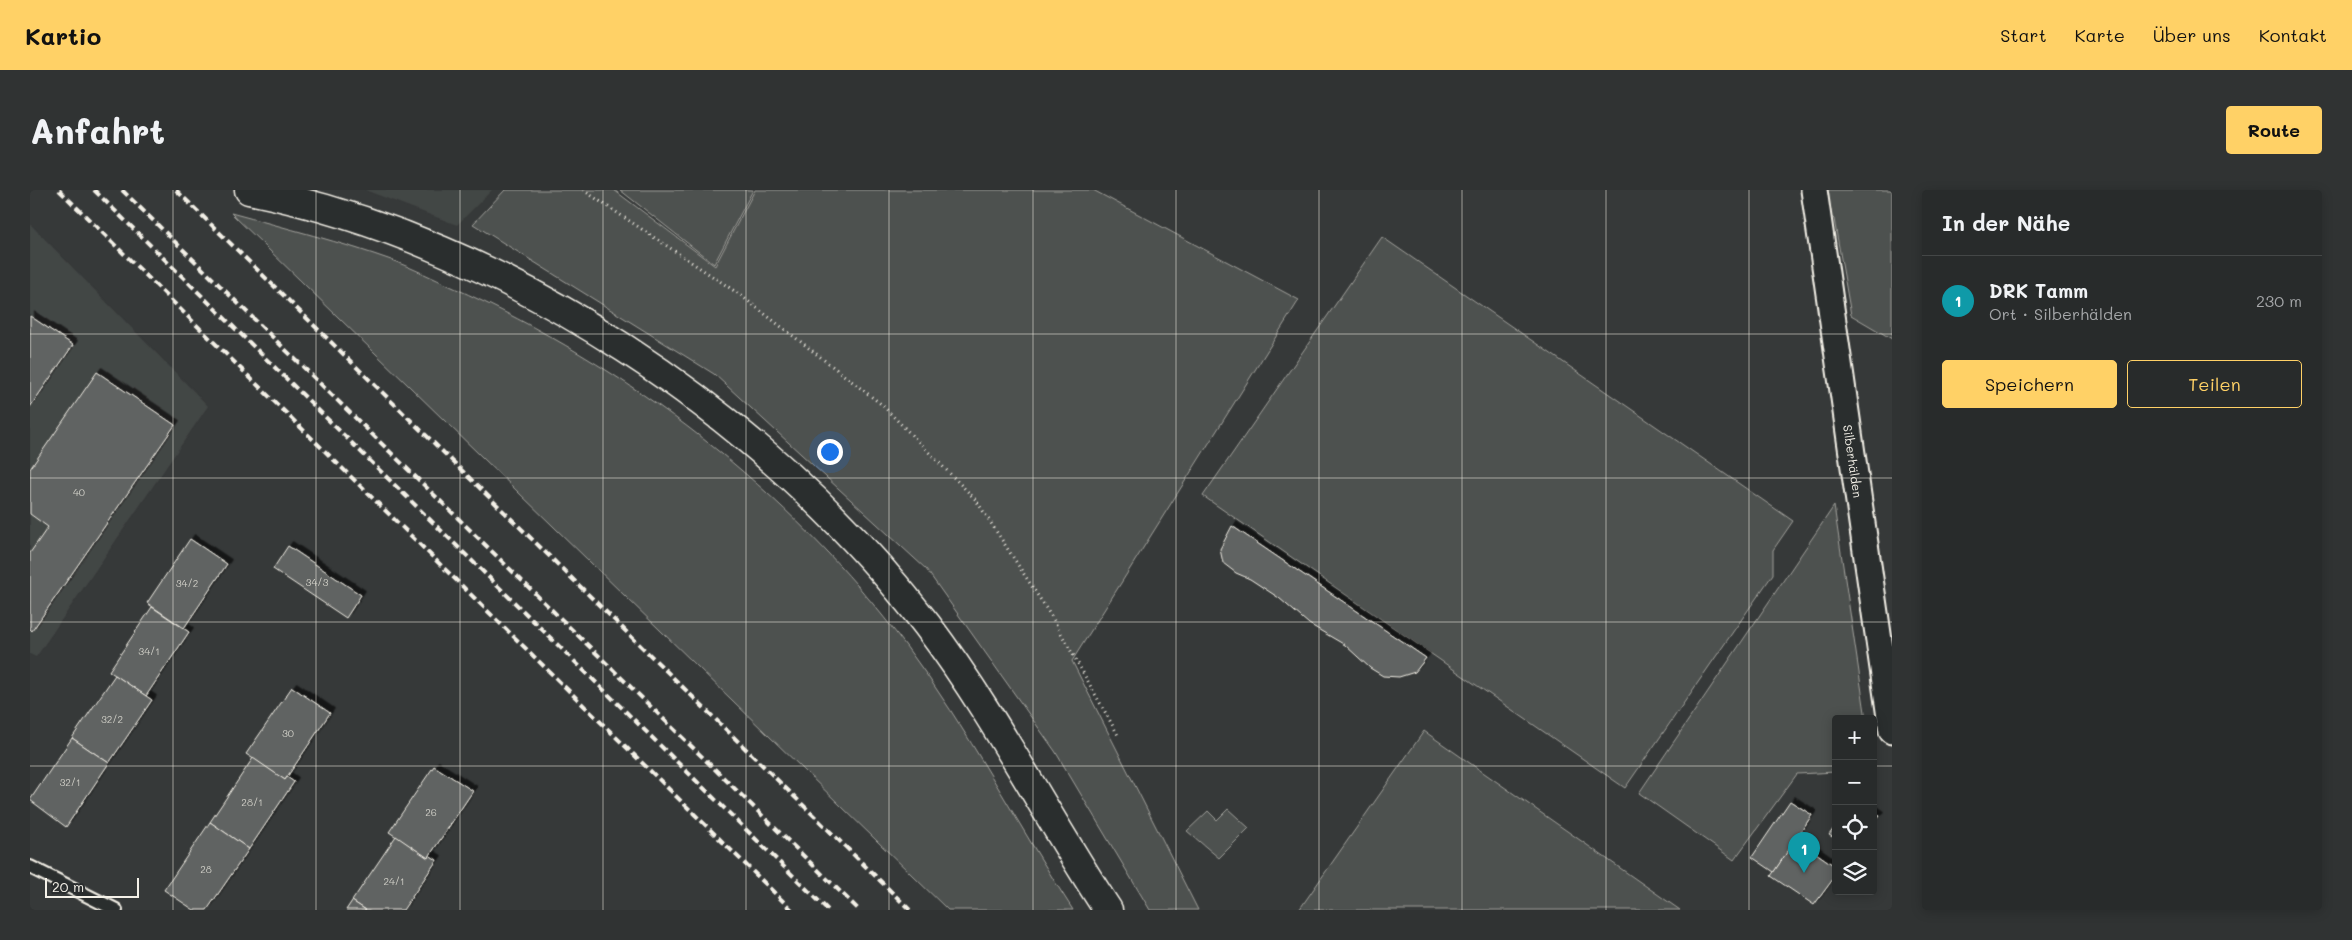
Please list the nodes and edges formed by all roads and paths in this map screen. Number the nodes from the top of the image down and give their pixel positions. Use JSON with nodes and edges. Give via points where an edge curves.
{"nodes":[{"id":1,"x":583,"y":190,"type":"edge"},
{"id":2,"x":1814,"y":190,"type":"edge"},
{"id":3,"x":260,"y":192,"type":"edge"},
{"id":4,"x":1892,"y":731,"type":"edge"},
{"id":5,"x":1118,"y":735,"type":"dead end"},
{"id":6,"x":30,"y":867,"type":"edge"},
{"id":7,"x":116,"y":910,"type":"edge"},
{"id":8,"x":1108,"y":910,"type":"edge"}],
"edges":[{"from":1,"to":5,"type":"path","via":[[740,294],[882,404],[970,493],[1053,619]]},
{"from":2,"to":4,"type":"street","name":"Silberhälden"},
{"from":3,"to":8,"type":"main road","via":[[328,209],[410,237],[518,286],[624,348],[679,385],[783,468],[838,522],[927,625],[1008,744]]},
{"from":6,"to":7,"type":"lane"}]}
